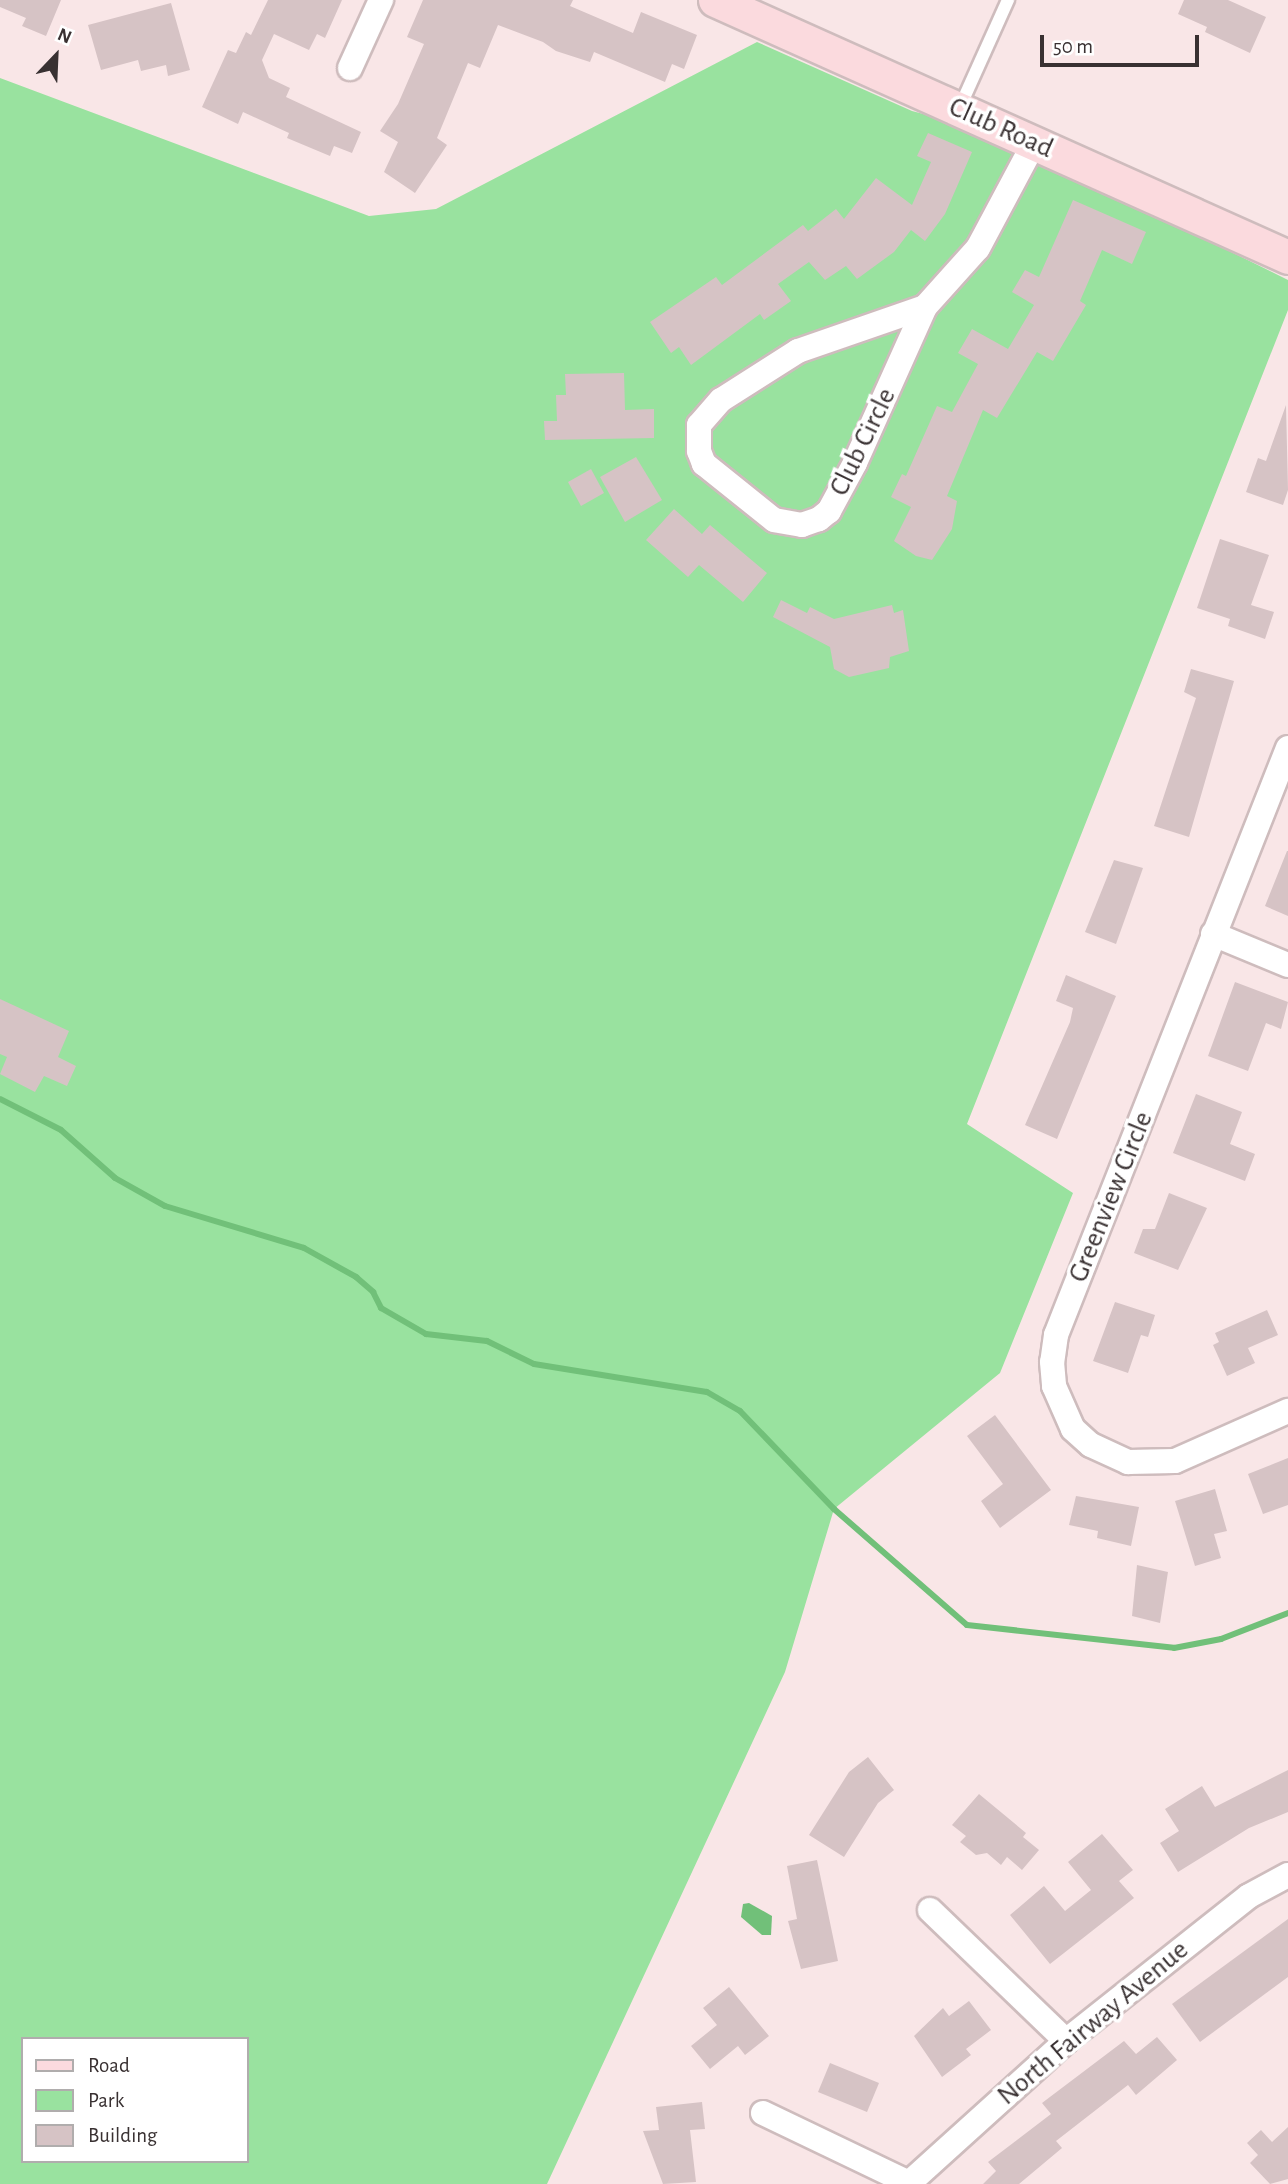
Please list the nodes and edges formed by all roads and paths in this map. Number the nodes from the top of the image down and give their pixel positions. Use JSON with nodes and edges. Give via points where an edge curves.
{"nodes":[{"id":1,"x":381,"y":0,"type":"edge"},
{"id":2,"x":715,"y":0,"type":"edge"},
{"id":3,"x":1008,"y":0,"type":"edge"},
{"id":4,"x":350,"y":68,"type":"dead end"},
{"id":5,"x":958,"y":109,"type":"junction"},
{"id":6,"x":1034,"y":143,"type":"junction"},
{"id":7,"x":1288,"y":257,"type":"edge"},
{"id":8,"x":925,"y":307,"type":"junction"},
{"id":9,"x":1288,"y":748,"type":"edge"},
{"id":10,"x":1213,"y":934,"type":"junction"},
{"id":11,"x":1288,"y":965,"type":"edge"},
{"id":12,"x":1288,"y":1411,"type":"edge"},
{"id":13,"x":1288,"y":1875,"type":"edge"},
{"id":14,"x":930,"y":1910,"type":"dead end"},
{"id":15,"x":1066,"y":2041,"type":"junction"},
{"id":16,"x":763,"y":2113,"type":"dead end"},
{"id":17,"x":908,"y":2183,"type":"edge"}],
"edges":[{"from":1,"to":4,"type":"street"},
{"from":2,"to":5,"type":"street","name":"Club Road"},
{"from":3,"to":5,"type":"lane"},
{"from":5,"to":6,"type":"street","name":"Club Road"},
{"from":6,"to":7,"type":"street","name":"Club Road"},
{"from":6,"to":8,"type":"street","name":"Club Circle","via":[[978,248]]},
{"from":8,"to":8,"type":"street","name":"Club Circle","via":[[798,351],[721,400],[699,425],[704,464],[774,520],[802,525],[819,519],[830,511],[855,463]]},
{"from":9,"to":10,"type":"street","name":"Greenview Circle"},
{"from":10,"to":11,"type":"street"},
{"from":10,"to":12,"type":"street","name":"Greenview Circle","via":[[1056,1335],[1054,1386],[1073,1429],[1091,1445],[1128,1462],[1175,1461]]},
{"from":13,"to":15,"type":"street","name":"North Fairway Avenue","via":[[1249,1896]]},
{"from":14,"to":15,"type":"street"},
{"from":15,"to":17,"type":"street","name":"North Fairway Avenue"},
{"from":16,"to":17,"type":"street"}]}
